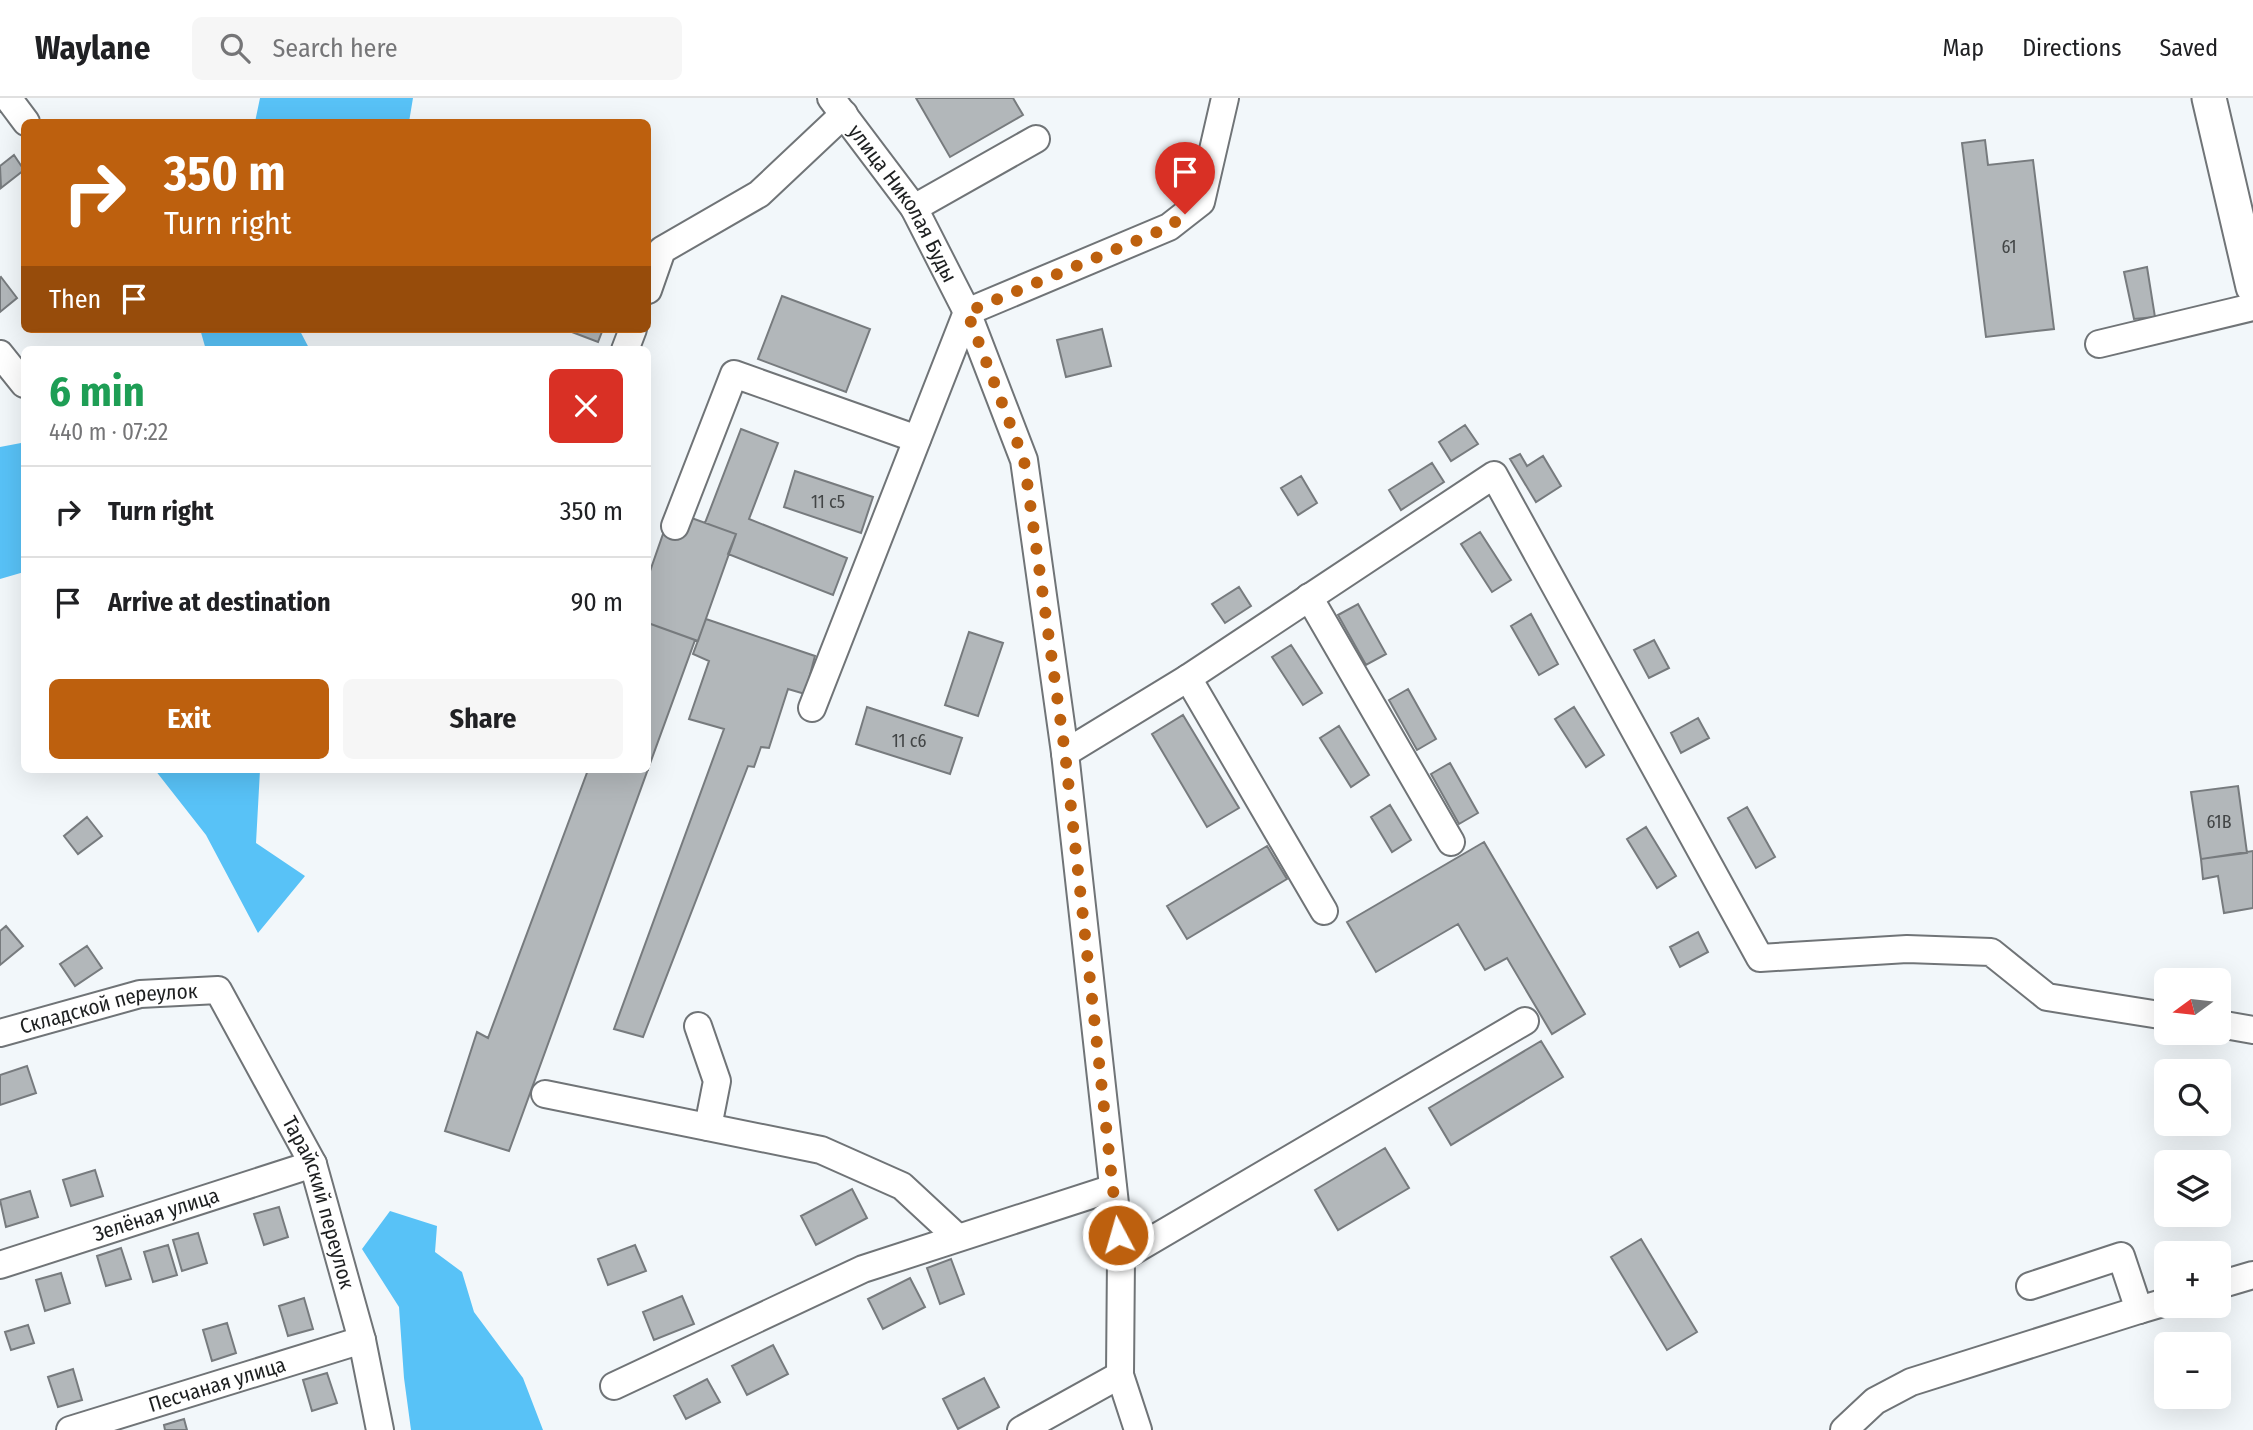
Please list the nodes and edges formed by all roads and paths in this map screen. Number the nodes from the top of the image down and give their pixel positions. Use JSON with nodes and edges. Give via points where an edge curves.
{"nodes":[{"id":1,"x":8,"y":98,"type":"edge"},
{"id":2,"x":1225,"y":98,"type":"edge"},
{"id":3,"x":2209,"y":98,"type":"edge"},
{"id":4,"x":838,"y":106,"type":"edge"},
{"id":5,"x":24,"y":119,"type":"edge"},
{"id":6,"x":1036,"y":139,"type":"dead end"},
{"id":7,"x":914,"y":208,"type":"junction"},
{"id":8,"x":651,"y":282,"type":"edge"},
{"id":9,"x":2253,"y":287,"type":"edge"},
{"id":10,"x":2253,"y":307,"type":"edge"},
{"id":11,"x":967,"y":312,"type":"junction"},
{"id":12,"x":2099,"y":344,"type":"dead end"},
{"id":13,"x":0,"y":354,"type":"edge"},
{"id":14,"x":21,"y":380,"type":"edge"},
{"id":15,"x":917,"y":439,"type":"junction"},
{"id":16,"x":675,"y":526,"type":"dead end"},
{"id":17,"x":1309,"y":597,"type":"junction"},
{"id":18,"x":1188,"y":678,"type":"junction"},
{"id":19,"x":812,"y":708,"type":"dead end"},
{"id":20,"x":1065,"y":753,"type":"junction"},
{"id":21,"x":1451,"y":842,"type":"dead end"},
{"id":22,"x":1324,"y":911,"type":"dead end"},
{"id":23,"x":218,"y":990,"type":"joint"},
{"id":24,"x":2154,"y":1014,"type":"edge"},
{"id":25,"x":1525,"y":1021,"type":"dead end"},
{"id":26,"x":698,"y":1026,"type":"dead end"},
{"id":27,"x":2231,"y":1026,"type":"edge"},
{"id":28,"x":2253,"y":1030,"type":"edge"},
{"id":29,"x":1,"y":1031,"type":"edge"},
{"id":30,"x":545,"y":1094,"type":"dead end"},
{"id":31,"x":708,"y":1127,"type":"junction"},
{"id":32,"x":313,"y":1164,"type":"junction"},
{"id":33,"x":1113,"y":1188,"type":"junction"},
{"id":34,"x":957,"y":1237,"type":"junction"},
{"id":35,"x":1121,"y":1258,"type":"junction"},
{"id":36,"x":0,"y":1265,"type":"edge"},
{"id":37,"x":2253,"y":1275,"type":"edge"},
{"id":38,"x":2231,"y":1282,"type":"edge"},
{"id":39,"x":2030,"y":1286,"type":"dead end"},
{"id":40,"x":2154,"y":1306,"type":"edge"},
{"id":41,"x":2139,"y":1311,"type":"junction"},
{"id":42,"x":362,"y":1340,"type":"junction"},
{"id":43,"x":1120,"y":1375,"type":"junction"},
{"id":44,"x":614,"y":1387,"type":"dead end"},
{"id":45,"x":70,"y":1430,"type":"edge"},
{"id":46,"x":380,"y":1430,"type":"edge"},
{"id":47,"x":1021,"y":1430,"type":"edge"},
{"id":48,"x":1138,"y":1430,"type":"edge"},
{"id":49,"x":1844,"y":1430,"type":"edge"}],
"edges":[{"from":1,"to":5,"type":"street"},
{"from":2,"to":11,"type":"street","via":[[1201,202],[1169,227]]},
{"from":3,"to":9,"type":"main road"},
{"from":4,"to":7,"type":"street","name":"улица Николая Буды"},
{"from":4,"to":8,"type":"street","via":[[759,194],[663,250]]},
{"from":6,"to":7,"type":"street"},
{"from":7,"to":11,"type":"street","name":"улица Николая Буды"},
{"from":10,"to":12,"type":"street"},
{"from":11,"to":15,"type":"street"},
{"from":11,"to":20,"type":"street","name":"улица Николая Буды","via":[[1024,460]]},
{"from":13,"to":14,"type":"street"},
{"from":15,"to":16,"type":"street","via":[[734,373]]},
{"from":15,"to":19,"type":"street"},
{"from":17,"to":18,"type":"street"},
{"from":17,"to":21,"type":"street"},
{"from":17,"to":24,"type":"street","via":[[1494,475],[1760,958],[1907,949],[1991,952],[2046,997]]},
{"from":18,"to":20,"type":"street"},
{"from":18,"to":22,"type":"street"},
{"from":20,"to":33,"type":"street","name":"улица Николая Буды"},
{"from":23,"to":29,"type":"street","name":"Складской переулок","via":[[140,994]]},
{"from":23,"to":32,"type":"street","name":"Тарайский переулок"},
{"from":25,"to":35,"type":"street"},
{"from":26,"to":31,"type":"street","via":[[717,1081]]},
{"from":27,"to":28,"type":"street"},
{"from":30,"to":31,"type":"street"},
{"from":31,"to":34,"type":"street","via":[[821,1150],[902,1186]]},
{"from":32,"to":36,"type":"street","name":"Зелёная улица"},
{"from":32,"to":42,"type":"street","name":"Тарайский переулок"},
{"from":33,"to":34,"type":"street"},
{"from":33,"to":35,"type":"street","name":"улица Николая Буды"},
{"from":34,"to":44,"type":"street","via":[[863,1269]]},
{"from":35,"to":43,"type":"street","name":"улица Николая Буды"},
{"from":37,"to":38,"type":"street"},
{"from":39,"to":41,"type":"street","via":[[2121,1256]]},
{"from":40,"to":41,"type":"street"},
{"from":41,"to":49,"type":"street","via":[[1911,1382],[1875,1401]]},
{"from":42,"to":45,"type":"street","name":"Песчаная улица"},
{"from":42,"to":46,"type":"street","name":"Тарайский переулок"},
{"from":43,"to":47,"type":"street"},
{"from":43,"to":48,"type":"street","name":"улица Николая Буды"}]}
